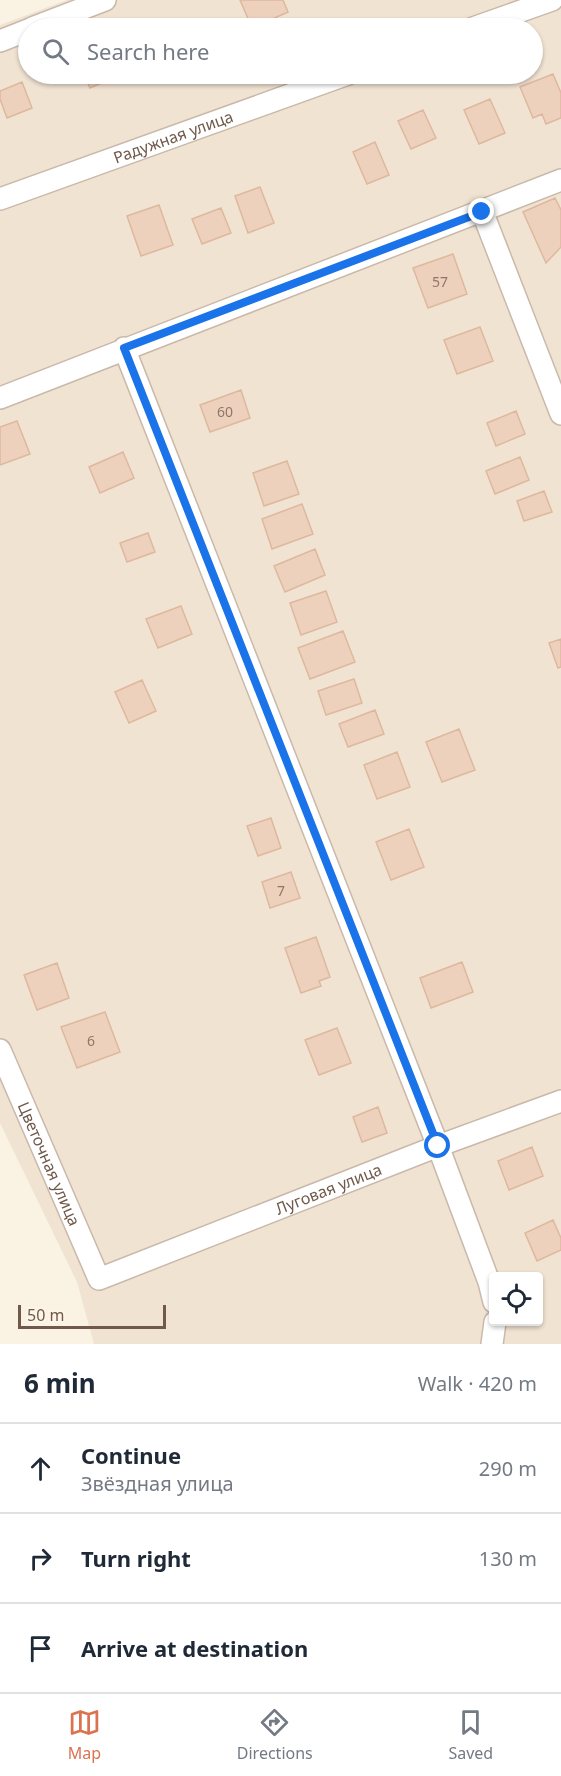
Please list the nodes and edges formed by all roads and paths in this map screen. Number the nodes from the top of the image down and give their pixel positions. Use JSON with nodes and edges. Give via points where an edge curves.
{"nodes":[{"id":1,"x":105,"y":0,"type":"edge"},
{"id":2,"x":552,"y":0,"type":"edge"},
{"id":3,"x":58,"y":18,"type":"edge"},
{"id":4,"x":501,"y":18,"type":"edge"},
{"id":5,"x":18,"y":34,"type":"edge"},
{"id":6,"x":0,"y":41,"type":"edge"},
{"id":7,"x":320,"y":84,"type":"edge"},
{"id":8,"x":561,"y":180,"type":"edge"},
{"id":9,"x":0,"y":199,"type":"edge"},
{"id":10,"x":482,"y":212,"type":"junction"},
{"id":11,"x":124,"y":348,"type":"junction"},
{"id":12,"x":0,"y":398,"type":"edge"},
{"id":13,"x":561,"y":414,"type":"edge"},
{"id":14,"x":0,"y":1050,"type":"edge"},
{"id":15,"x":561,"y":1101,"type":"edge"},
{"id":16,"x":438,"y":1146,"type":"junction"},
{"id":17,"x":99,"y":1279,"type":"joint"},
{"id":18,"x":489,"y":1282,"type":"edge"},
{"id":19,"x":494,"y":1326,"type":"edge"},
{"id":20,"x":492,"y":1344,"type":"edge"}],
"edges":[{"from":1,"to":3,"type":"street"},
{"from":2,"to":4,"type":"street"},
{"from":5,"to":6,"type":"street"},
{"from":7,"to":9,"type":"street","name":"Радужная улица"},
{"from":8,"to":10,"type":"street"},
{"from":10,"to":11,"type":"street"},
{"from":10,"to":13,"type":"street"},
{"from":11,"to":12,"type":"street"},
{"from":11,"to":16,"type":"street"},
{"from":14,"to":17,"type":"street","name":"Цветочная улица"},
{"from":15,"to":16,"type":"street","name":"Луговая улица"},
{"from":16,"to":17,"type":"street","name":"Луговая улица"},
{"from":16,"to":18,"type":"street"},
{"from":19,"to":20,"type":"street"}]}
